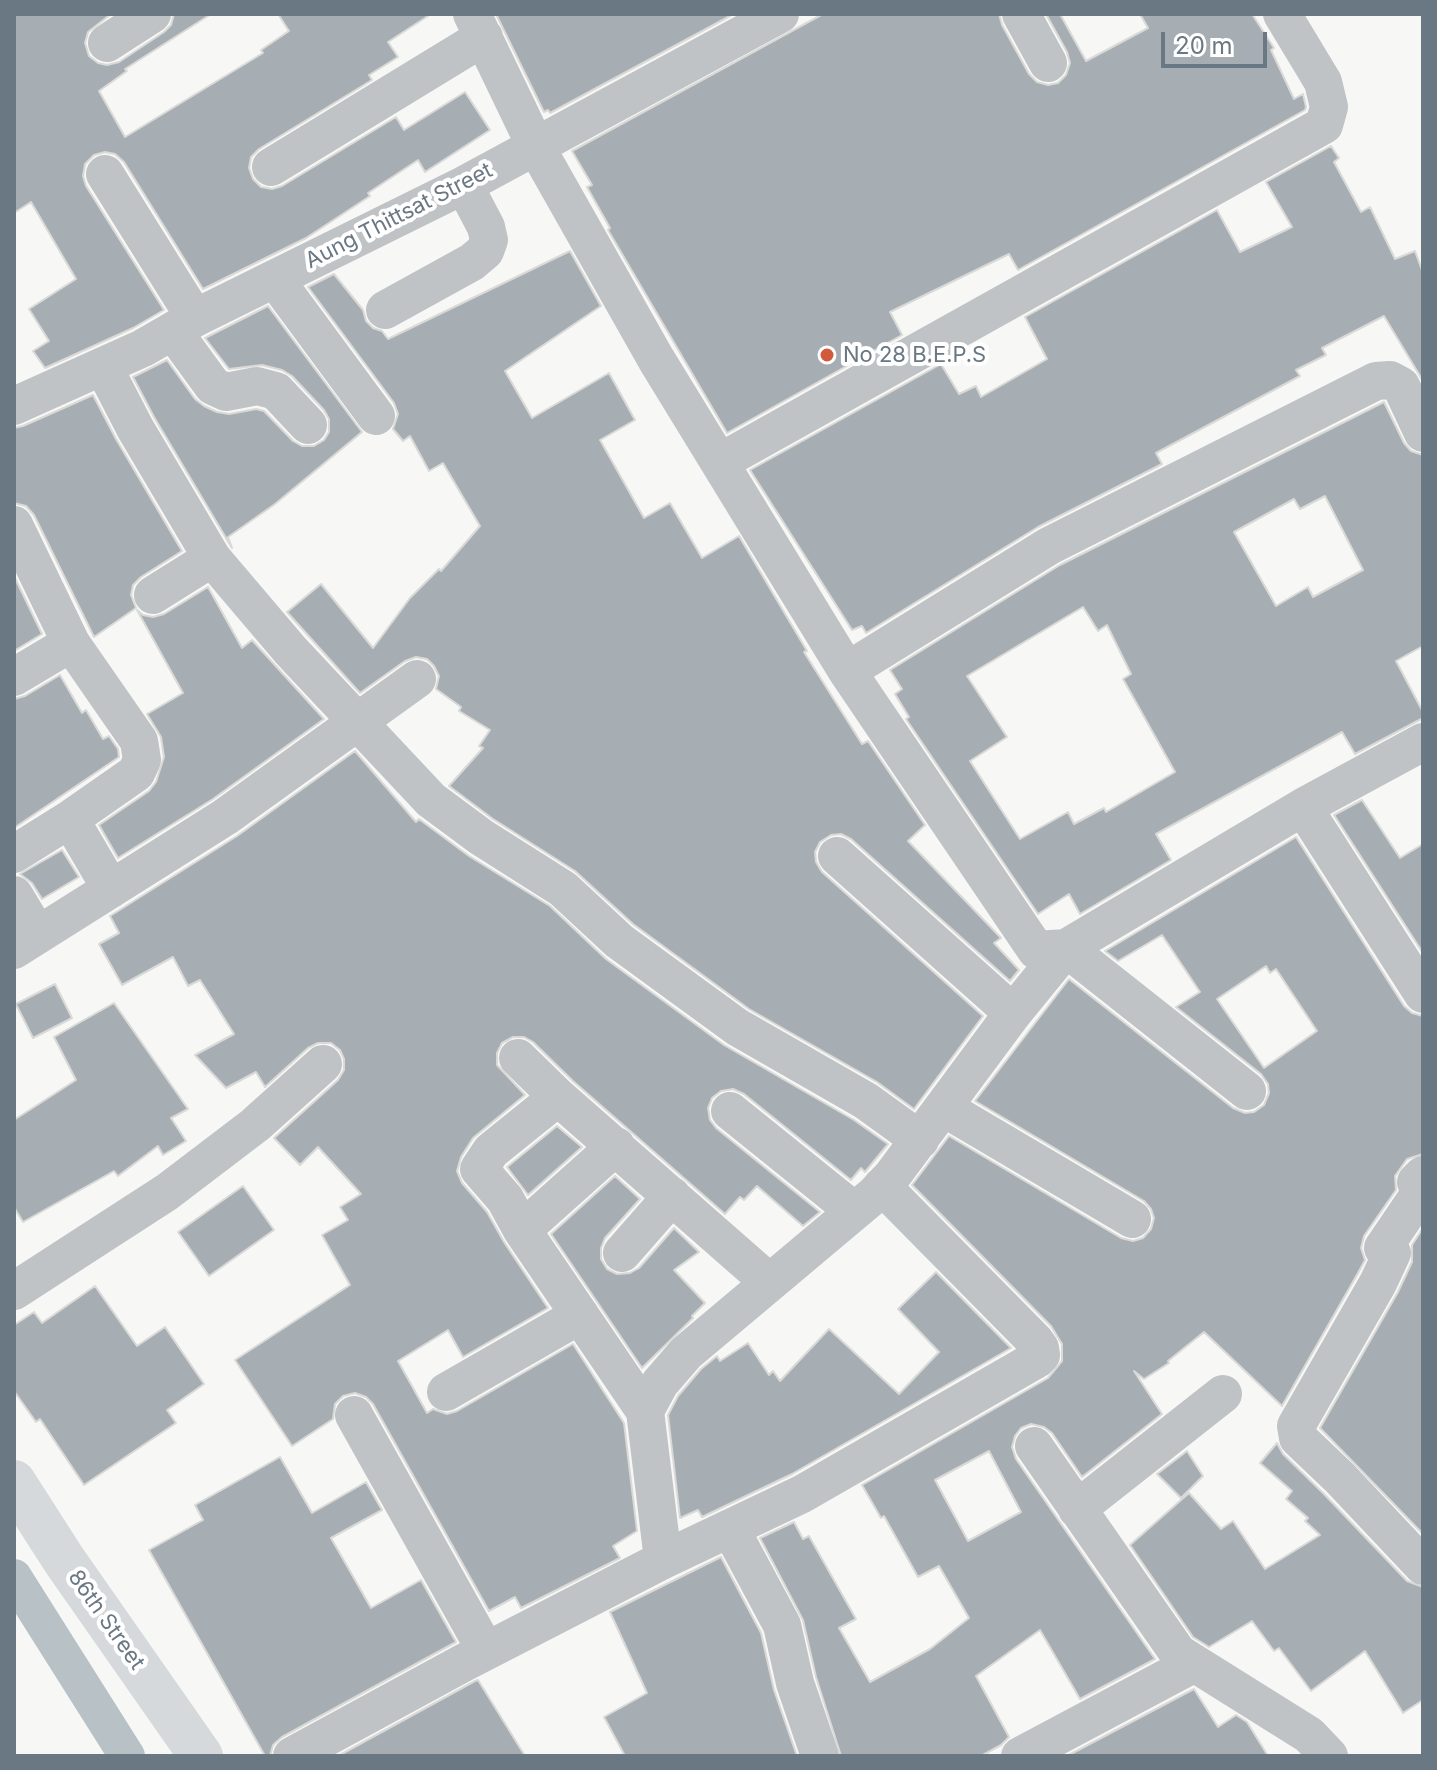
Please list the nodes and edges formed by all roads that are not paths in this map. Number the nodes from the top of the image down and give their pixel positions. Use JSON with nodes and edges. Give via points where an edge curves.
{"nodes":[{"id":1,"x":152,"y":14,"type":"edge"},
{"id":2,"x":780,"y":14,"type":"edge"},
{"id":3,"x":1021,"y":14,"type":"edge"},
{"id":4,"x":1282,"y":14,"type":"edge"},
{"id":5,"x":740,"y":24,"type":"edge"},
{"id":6,"x":478,"y":25,"type":"edge"},
{"id":7,"x":107,"y":43,"type":"dead end"},
{"id":8,"x":1048,"y":63,"type":"dead end"},
{"id":9,"x":535,"y":145,"type":"junction"},
{"id":10,"x":271,"y":167,"type":"dead end"},
{"id":11,"x":105,"y":174,"type":"dead end"},
{"id":12,"x":464,"y":185,"type":"junction"},
{"id":13,"x":275,"y":279,"type":"junction"},
{"id":14,"x":385,"y":310,"type":"dead end"},
{"id":15,"x":184,"y":324,"type":"junction"},
{"id":16,"x":103,"y":366,"type":"junction"},
{"id":17,"x":14,"y":406,"type":"edge"},
{"id":18,"x":376,"y":416,"type":"dead end"},
{"id":19,"x":308,"y":425,"type":"dead end"},
{"id":20,"x":1423,"y":433,"type":"edge"},
{"id":21,"x":720,"y":462,"type":"junction"},
{"id":22,"x":14,"y":525,"type":"edge"},
{"id":23,"x":212,"y":558,"type":"junction"},
{"id":24,"x":153,"y":595,"type":"dead end"},
{"id":25,"x":71,"y":643,"type":"junction"},
{"id":26,"x":847,"y":671,"type":"junction"},
{"id":27,"x":14,"y":677,"type":"edge"},
{"id":28,"x":417,"y":679,"type":"dead end"},
{"id":29,"x":357,"y":720,"type":"junction"},
{"id":30,"x":1423,"y":742,"type":"edge"},
{"id":31,"x":1303,"y":807,"type":"junction"},
{"id":32,"x":70,"y":819,"type":"junction"},
{"id":33,"x":14,"y":854,"type":"edge"},
{"id":34,"x":837,"y":856,"type":"dead end"},
{"id":35,"x":111,"y":889,"type":"junction"},
{"id":36,"x":14,"y":895,"type":"edge"},
{"id":37,"x":26,"y":942,"type":"edge"},
{"id":38,"x":1066,"y":948,"type":"junction"},
{"id":39,"x":1423,"y":994,"type":"edge"},
{"id":40,"x":1013,"y":1013,"type":"junction"},
{"id":41,"x":518,"y":1058,"type":"dead end"},
{"id":42,"x":323,"y":1064,"type":"dead end"},
{"id":43,"x":1247,"y":1091,"type":"dead end"},
{"id":44,"x":558,"y":1097,"type":"junction"},
{"id":45,"x":944,"y":1108,"type":"junction"},
{"id":46,"x":730,"y":1111,"type":"dead end"},
{"id":47,"x":920,"y":1140,"type":"junction"},
{"id":48,"x":616,"y":1146,"type":"junction"},
{"id":49,"x":1423,"y":1175,"type":"edge"},
{"id":50,"x":882,"y":1186,"type":"junction"},
{"id":51,"x":672,"y":1196,"type":"junction"},
{"id":52,"x":853,"y":1210,"type":"junction"},
{"id":53,"x":1132,"y":1219,"type":"dead end"},
{"id":54,"x":522,"y":1230,"type":"junction"},
{"id":55,"x":622,"y":1253,"type":"dead end"},
{"id":56,"x":769,"y":1282,"type":"junction"},
{"id":57,"x":14,"y":1291,"type":"edge"},
{"id":58,"x":580,"y":1315,"type":"junction"},
{"id":59,"x":446,"y":1392,"type":"dead end"},
{"id":60,"x":1223,"y":1394,"type":"dead end"},
{"id":61,"x":645,"y":1411,"type":"junction"},
{"id":62,"x":354,"y":1415,"type":"dead end"},
{"id":63,"x":1034,"y":1446,"type":"dead end"},
{"id":64,"x":21,"y":1509,"type":"edge"},
{"id":65,"x":1077,"y":1509,"type":"junction"},
{"id":66,"x":730,"y":1528,"type":"junction"},
{"id":67,"x":663,"y":1560,"type":"junction"},
{"id":68,"x":1423,"y":1566,"type":"edge"},
{"id":69,"x":486,"y":1651,"type":"junction"},
{"id":70,"x":1193,"y":1664,"type":"junction"},
{"id":71,"x":201,"y":1756,"type":"edge"},
{"id":72,"x":292,"y":1756,"type":"edge"},
{"id":73,"x":820,"y":1756,"type":"edge"},
{"id":74,"x":1020,"y":1756,"type":"edge"},
{"id":75,"x":1329,"y":1756,"type":"edge"}],
"edges":[{"from":1,"to":7,"type":"street"},
{"from":2,"to":5,"type":"street","name":"Aung Thittsat Street"},
{"from":3,"to":8,"type":"street"},
{"from":4,"to":21,"type":"street","via":[[1323,82],[1329,107],[1324,125]]},
{"from":5,"to":9,"type":"street","name":"Aung Thittsat Street"},
{"from":6,"to":9,"type":"street"},
{"from":6,"to":10,"type":"street"},
{"from":9,"to":12,"type":"street","name":"Aung Thittsat Street"},
{"from":9,"to":21,"type":"street"},
{"from":11,"to":15,"type":"street"},
{"from":12,"to":13,"type":"street","name":"Aung Thittsat Street"},
{"from":12,"to":14,"type":"street","via":[[486,227],[485,251]]},
{"from":13,"to":15,"type":"street","name":"Aung Thittsat Street"},
{"from":13,"to":18,"type":"street"},
{"from":15,"to":16,"type":"street","name":"Aung Thittsat Street"},
{"from":15,"to":19,"type":"street","via":[[213,386],[226,392],[257,386],[276,391]]},
{"from":16,"to":17,"type":"street","name":"Aung Thittsat Street"},
{"from":16,"to":23,"type":"street"},
{"from":20,"to":26,"type":"street","via":[[1401,386],[1376,381],[1049,546]]},
{"from":21,"to":26,"type":"street"},
{"from":22,"to":25,"type":"street"},
{"from":23,"to":24,"type":"street"},
{"from":23,"to":29,"type":"street"},
{"from":25,"to":27,"type":"street"},
{"from":25,"to":32,"type":"street","via":[[139,741],[142,760],[136,773]]},
{"from":26,"to":38,"type":"street","via":[[1036,950]]},
{"from":28,"to":29,"type":"street"},
{"from":29,"to":35,"type":"street","via":[[225,817]]},
{"from":29,"to":47,"type":"street","via":[[431,800],[563,889],[619,941],[737,1027],[866,1101]]},
{"from":30,"to":31,"type":"street"},
{"from":31,"to":38,"type":"street"},
{"from":31,"to":39,"type":"street"},
{"from":32,"to":33,"type":"street"},
{"from":32,"to":35,"type":"street"},
{"from":34,"to":40,"type":"street"},
{"from":35,"to":37,"type":"street"},
{"from":36,"to":37,"type":"street"},
{"from":38,"to":40,"type":"street"},
{"from":38,"to":43,"type":"street"},
{"from":40,"to":45,"type":"street"},
{"from":41,"to":44,"type":"street"},
{"from":42,"to":57,"type":"street","via":[[255,1125],[167,1192]]},
{"from":44,"to":48,"type":"street"},
{"from":44,"to":54,"type":"street","via":[[491,1151],[479,1169]]},
{"from":45,"to":47,"type":"street"},
{"from":45,"to":53,"type":"street"},
{"from":46,"to":52,"type":"street"},
{"from":47,"to":50,"type":"street"},
{"from":48,"to":51,"type":"street"},
{"from":48,"to":54,"type":"street"},
{"from":49,"to":68,"type":"street","via":[[1416,1182],[1423,1189],[1383,1248],[1392,1253],[1378,1283],[1296,1426],[1298,1438]]},
{"from":50,"to":52,"type":"street"},
{"from":50,"to":66,"type":"street","via":[[1035,1341],[1041,1355],[802,1494]]},
{"from":51,"to":55,"type":"street"},
{"from":51,"to":56,"type":"street"},
{"from":52,"to":56,"type":"street"},
{"from":54,"to":58,"type":"street"},
{"from":56,"to":61,"type":"street","via":[[686,1353]]},
{"from":58,"to":59,"type":"street"},
{"from":58,"to":61,"type":"street"},
{"from":60,"to":65,"type":"street"},
{"from":61,"to":67,"type":"street"},
{"from":62,"to":69,"type":"street"},
{"from":63,"to":65,"type":"street"},
{"from":64,"to":71,"type":"main road","name":"86th Street"},
{"from":65,"to":70,"type":"street","via":[[1178,1653]]},
{"from":66,"to":67,"type":"street"},
{"from":66,"to":73,"type":"street","via":[[782,1625]]},
{"from":67,"to":69,"type":"street"},
{"from":69,"to":72,"type":"street"},
{"from":70,"to":74,"type":"street"},
{"from":70,"to":75,"type":"street","via":[[1309,1735]]}]}
